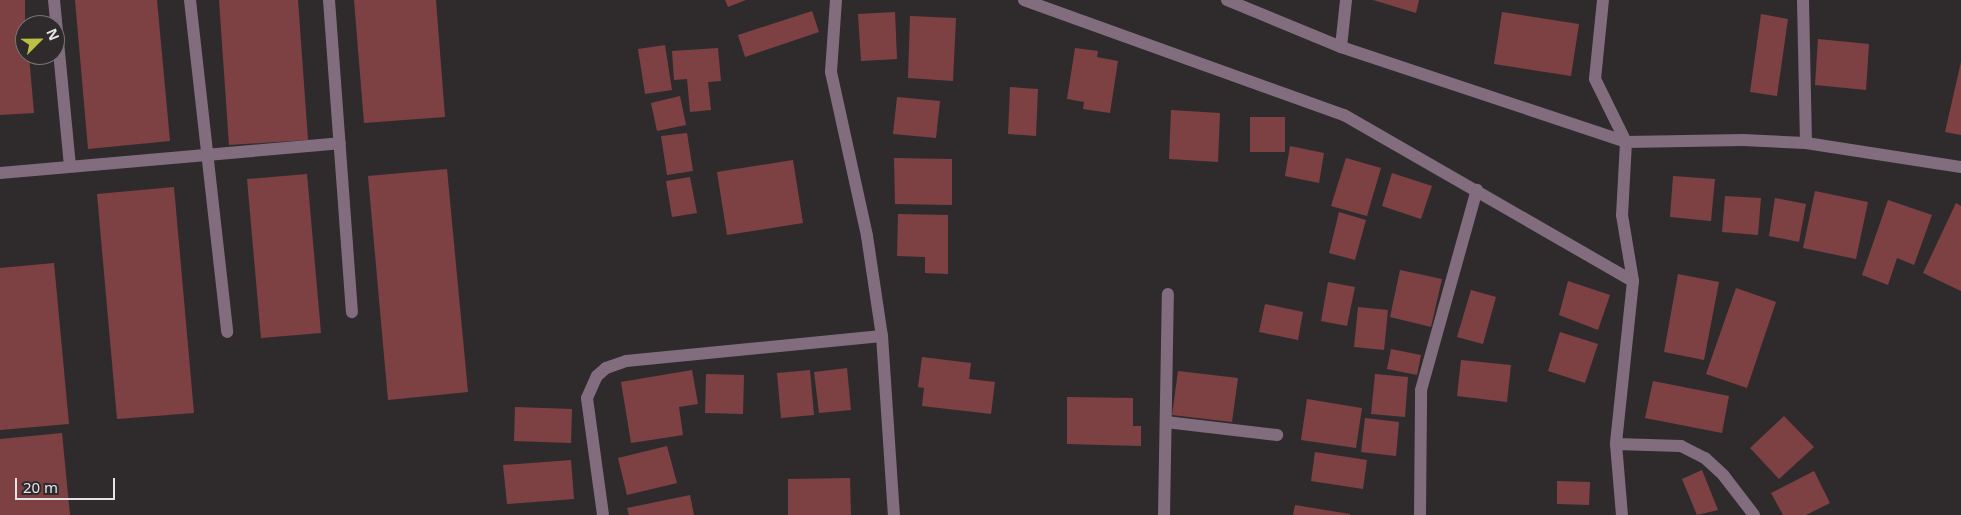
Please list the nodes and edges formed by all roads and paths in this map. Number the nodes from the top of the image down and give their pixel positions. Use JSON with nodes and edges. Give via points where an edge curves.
{"nodes":[{"id":1,"x":54,"y":0,"type":"edge"},
{"id":2,"x":190,"y":0,"type":"edge"},
{"id":3,"x":329,"y":0,"type":"edge"},
{"id":4,"x":836,"y":0,"type":"edge"},
{"id":5,"x":1024,"y":0,"type":"edge"},
{"id":6,"x":1226,"y":0,"type":"edge"},
{"id":7,"x":1346,"y":0,"type":"edge"},
{"id":8,"x":1603,"y":0,"type":"edge"},
{"id":9,"x":1804,"y":0,"type":"edge"},
{"id":10,"x":1341,"y":48,"type":"junction"},
{"id":11,"x":1626,"y":142,"type":"junction"},
{"id":12,"x":340,"y":143,"type":"junction"},
{"id":13,"x":1806,"y":143,"type":"junction"},
{"id":14,"x":206,"y":155,"type":"junction"},
{"id":15,"x":70,"y":166,"type":"junction"},
{"id":16,"x":1961,"y":167,"type":"edge"},
{"id":17,"x":0,"y":172,"type":"edge"},
{"id":18,"x":1477,"y":190,"type":"junction"},
{"id":19,"x":1633,"y":281,"type":"junction"},
{"id":20,"x":1168,"y":294,"type":"dead end"},
{"id":21,"x":352,"y":312,"type":"dead end"},
{"id":22,"x":228,"y":332,"type":"dead end"},
{"id":23,"x":882,"y":336,"type":"junction"},
{"id":24,"x":1166,"y":422,"type":"junction"},
{"id":25,"x":1276,"y":436,"type":"dead end"},
{"id":26,"x":1616,"y":444,"type":"junction"},
{"id":27,"x":602,"y":515,"type":"edge"},
{"id":28,"x":894,"y":515,"type":"edge"},
{"id":29,"x":1164,"y":515,"type":"edge"},
{"id":30,"x":1420,"y":515,"type":"edge"},
{"id":31,"x":1622,"y":515,"type":"edge"},
{"id":32,"x":1754,"y":515,"type":"edge"}],
"edges":[{"from":1,"to":15,"type":"street"},
{"from":2,"to":14,"type":"street"},
{"from":3,"to":12,"type":"street"},
{"from":4,"to":23,"type":"street","via":[[831,72],[866,236]]},
{"from":5,"to":18,"type":"street","via":[[1344,116]]},
{"from":6,"to":10,"type":"street"},
{"from":7,"to":10,"type":"street"},
{"from":8,"to":11,"type":"street","via":[[1596,79]]},
{"from":9,"to":13,"type":"street"},
{"from":10,"to":11,"type":"street"},
{"from":11,"to":13,"type":"street","via":[[1743,140]]},
{"from":11,"to":19,"type":"street","via":[[1622,215]]},
{"from":12,"to":14,"type":"street"},
{"from":12,"to":21,"type":"street"},
{"from":13,"to":16,"type":"street"},
{"from":14,"to":15,"type":"street"},
{"from":14,"to":22,"type":"street"},
{"from":15,"to":17,"type":"street"},
{"from":18,"to":19,"type":"street"},
{"from":18,"to":30,"type":"street","via":[[1421,390]]},
{"from":19,"to":26,"type":"street"},
{"from":20,"to":24,"type":"street"},
{"from":23,"to":27,"type":"street","via":[[626,361],[606,368],[597,376],[587,398]]},
{"from":23,"to":28,"type":"street"},
{"from":24,"to":25,"type":"street"},
{"from":24,"to":29,"type":"street"},
{"from":26,"to":31,"type":"street"},
{"from":26,"to":32,"type":"street","via":[[1681,446],[1705,458],[1724,476]]}]}
